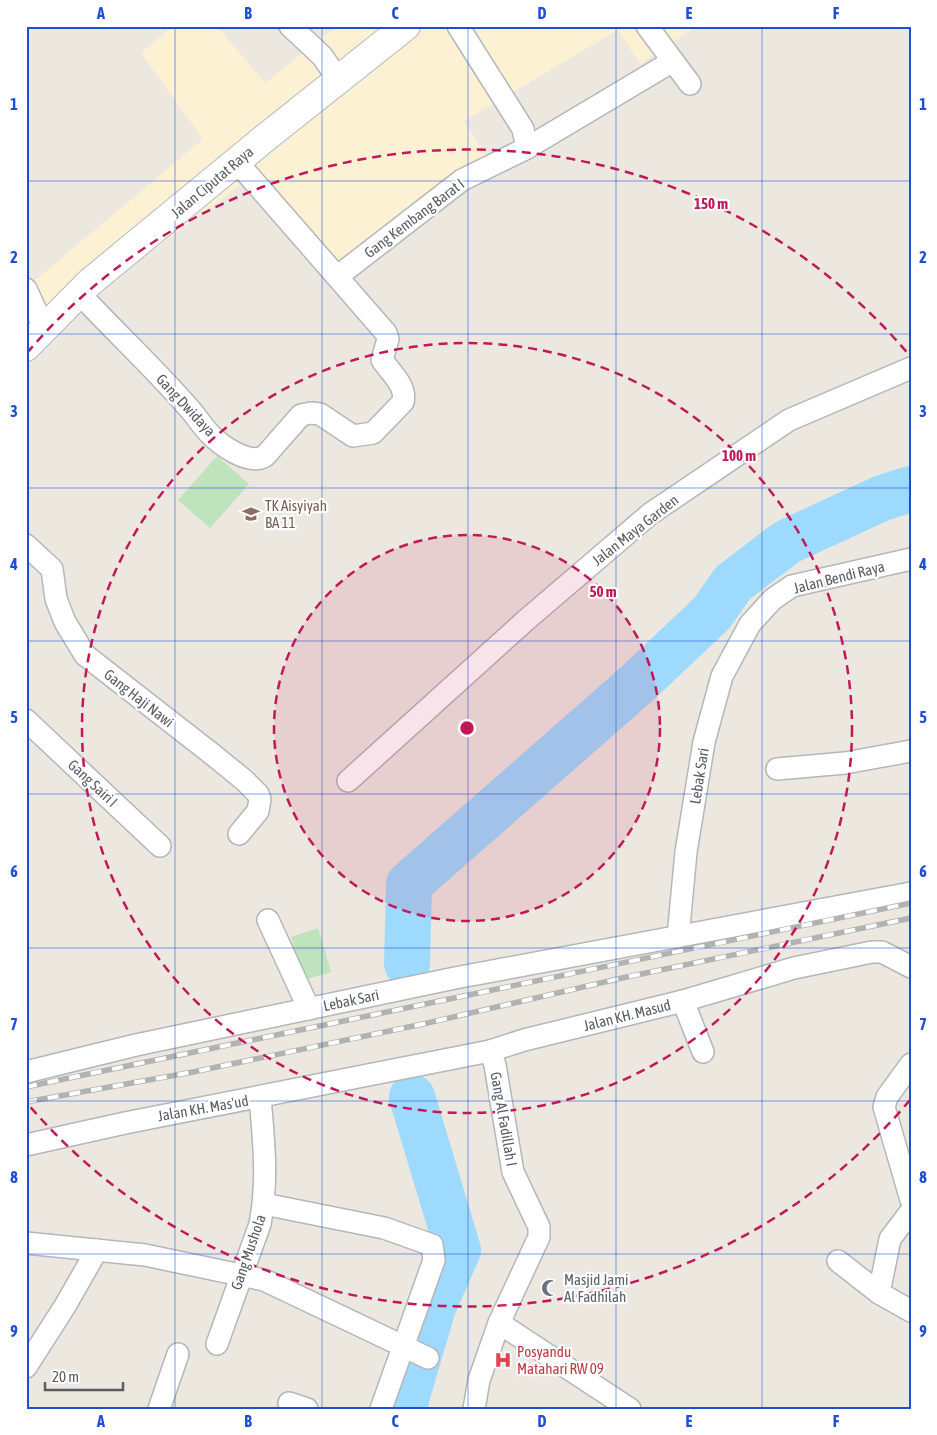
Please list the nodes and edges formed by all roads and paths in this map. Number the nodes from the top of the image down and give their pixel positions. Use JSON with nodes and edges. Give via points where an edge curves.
{"nodes":[{"id":1,"x":290,"y":26,"type":"edge"},
{"id":2,"x":406,"y":26,"type":"edge"},
{"id":3,"x":458,"y":26,"type":"edge"},
{"id":4,"x":647,"y":26,"type":"edge"},
{"id":5,"x":673,"y":62,"type":"junction"},
{"id":6,"x":338,"y":79,"type":"junction"},
{"id":7,"x":690,"y":84,"type":"dead end"},
{"id":8,"x":527,"y":148,"type":"junction"},
{"id":9,"x":237,"y":162,"type":"junction"},
{"id":10,"x":338,"y":276,"type":"junction"},
{"id":11,"x":26,"y":289,"type":"edge"},
{"id":12,"x":79,"y":293,"type":"junction"},
{"id":13,"x":35,"y":338,"type":"edge"},
{"id":14,"x":911,"y":368,"type":"edge"},
{"id":15,"x":26,"y":545,"type":"edge"},
{"id":16,"x":911,"y":559,"type":"edge"},
{"id":17,"x":750,"y":624,"type":"joint"},
{"id":18,"x":26,"y":720,"type":"edge"},
{"id":19,"x":911,"y":751,"type":"edge"},
{"id":20,"x":777,"y":770,"type":"dead end"},
{"id":21,"x":348,"y":781,"type":"dead end"},
{"id":22,"x":239,"y":834,"type":"dead end"},
{"id":23,"x":160,"y":846,"type":"dead end"},
{"id":24,"x":911,"y":893,"type":"edge"},
{"id":25,"x":268,"y":920,"type":"dead end"},
{"id":26,"x":678,"y":937,"type":"junction"},
{"id":27,"x":911,"y":967,"type":"edge"},
{"id":28,"x":683,"y":1001,"type":"junction"},
{"id":29,"x":309,"y":1009,"type":"junction"},
{"id":30,"x":490,"y":1051,"type":"junction"},
{"id":31,"x":703,"y":1052,"type":"dead end"},
{"id":32,"x":911,"y":1064,"type":"edge"},
{"id":33,"x":380,"y":1071,"type":"joint"},
{"id":34,"x":26,"y":1072,"type":"edge"},
{"id":35,"x":260,"y":1098,"type":"junction"},
{"id":36,"x":26,"y":1145,"type":"edge"},
{"id":37,"x":911,"y":1200,"type":"edge"},
{"id":38,"x":264,"y":1204,"type":"junction"},
{"id":39,"x":911,"y":1211,"type":"edge"},
{"id":40,"x":26,"y":1243,"type":"edge"},
{"id":41,"x":97,"y":1250,"type":"junction"},
{"id":42,"x":838,"y":1261,"type":"dead end"},
{"id":43,"x":241,"y":1275,"type":"junction"},
{"id":44,"x":879,"y":1293,"type":"junction"},
{"id":45,"x":911,"y":1311,"type":"edge"},
{"id":46,"x":499,"y":1322,"type":"junction"},
{"id":47,"x":217,"y":1344,"type":"dead end"},
{"id":48,"x":415,"y":1352,"type":"junction"},
{"id":49,"x":178,"y":1354,"type":"dead end"},
{"id":50,"x":26,"y":1367,"type":"edge"},
{"id":51,"x":159,"y":1409,"type":"edge"},
{"id":52,"x":381,"y":1409,"type":"edge"},
{"id":53,"x":474,"y":1409,"type":"edge"},
{"id":54,"x":630,"y":1409,"type":"edge"}],
"edges":[{"from":1,"to":6,"type":"street","via":[[322,56]]},
{"from":2,"to":6,"type":"main road","name":"Jalan Ciputat Raya"},
{"from":3,"to":8,"type":"street","via":[[523,129]]},
{"from":4,"to":5,"type":"street"},
{"from":5,"to":7,"type":"street"},
{"from":5,"to":8,"type":"street","name":"Gang Kembang Barat I"},
{"from":6,"to":9,"type":"main road","name":"Jalan Ciputat Raya"},
{"from":8,"to":10,"type":"street","name":"Gang Kembang Barat I","via":[[462,180]]},
{"from":9,"to":10,"type":"street"},
{"from":9,"to":12,"type":"main road","name":"Jalan Ciputat Raya"},
{"from":10,"to":12,"type":"street","name":"Gang Dwidaya","via":[[386,333],[388,339],[382,360],[404,390],[403,402],[373,433],[364,436],[353,436],[320,414],[300,415],[259,460],[252,460],[209,433]]},
{"from":11,"to":13,"type":"street"},
{"from":12,"to":13,"type":"main road","name":"Jalan Ciputat Raya"},
{"from":14,"to":21,"type":"street","name":"Jalan Maya Garden","via":[[789,420],[650,514],[525,621]]},
{"from":15,"to":22,"type":"street","name":"Gang Haji Nawi","via":[[52,569],[56,599],[65,622],[85,655],[258,794],[258,811]]},
{"from":16,"to":17,"type":"street","name":"Jalan Bendi Raya","via":[[792,586],[773,599]]},
{"from":17,"to":26,"type":"street","name":"Lebak Sari","via":[[722,676],[704,742],[686,852]]},
{"from":18,"to":23,"type":"street","name":"Gang Sairi I"},
{"from":19,"to":20,"type":"street","via":[[845,763]]},
{"from":24,"to":26,"type":"street","name":"Lebak Sari"},
{"from":25,"to":29,"type":"street"},
{"from":26,"to":29,"type":"street","name":"Lebak Sari"},
{"from":27,"to":28,"type":"street","name":"Jalan KH. Masud","via":[[882,952],[872,952],[794,968]]},
{"from":28,"to":30,"type":"street","name":"Jalan KH. Masud"},
{"from":28,"to":31,"type":"street"},
{"from":29,"to":34,"type":"street","name":"Lebak Sari"},
{"from":30,"to":33,"type":"street","name":"Jalan KH. Masud"},
{"from":30,"to":46,"type":"street","name":"Gang Al Fadillah I","via":[[513,1172],[539,1227],[536,1246]]},
{"from":32,"to":37,"type":"street","via":[[887,1097],[884,1107]]},
{"from":33,"to":35,"type":"street","name":"Jalan KH. Mas'ud"},
{"from":35,"to":36,"type":"street","name":"Jalan KH. Mas'ud"},
{"from":35,"to":38,"type":"street","name":"Gang Mushola","via":[[266,1177]]},
{"from":38,"to":43,"type":"street","name":"Gang Mushola"},
{"from":38,"to":48,"type":"street","via":[[384,1228],[432,1245],[434,1260]]},
{"from":39,"to":44,"type":"street","via":[[890,1239]]},
{"from":40,"to":41,"type":"street"},
{"from":41,"to":43,"type":"street","via":[[145,1255]]},
{"from":41,"to":50,"type":"street"},
{"from":42,"to":44,"type":"street"},
{"from":43,"to":47,"type":"street","name":"Gang Mushola"},
{"from":43,"to":48,"type":"street","via":[[264,1280]]},
{"from":44,"to":45,"type":"street"},
{"from":46,"to":53,"type":"street","name":"Gang Al Fadillah I","via":[[479,1380]]},
{"from":46,"to":54,"type":"street"},
{"from":48,"to":52,"type":"street"},
{"from":49,"to":51,"type":"street"}]}
